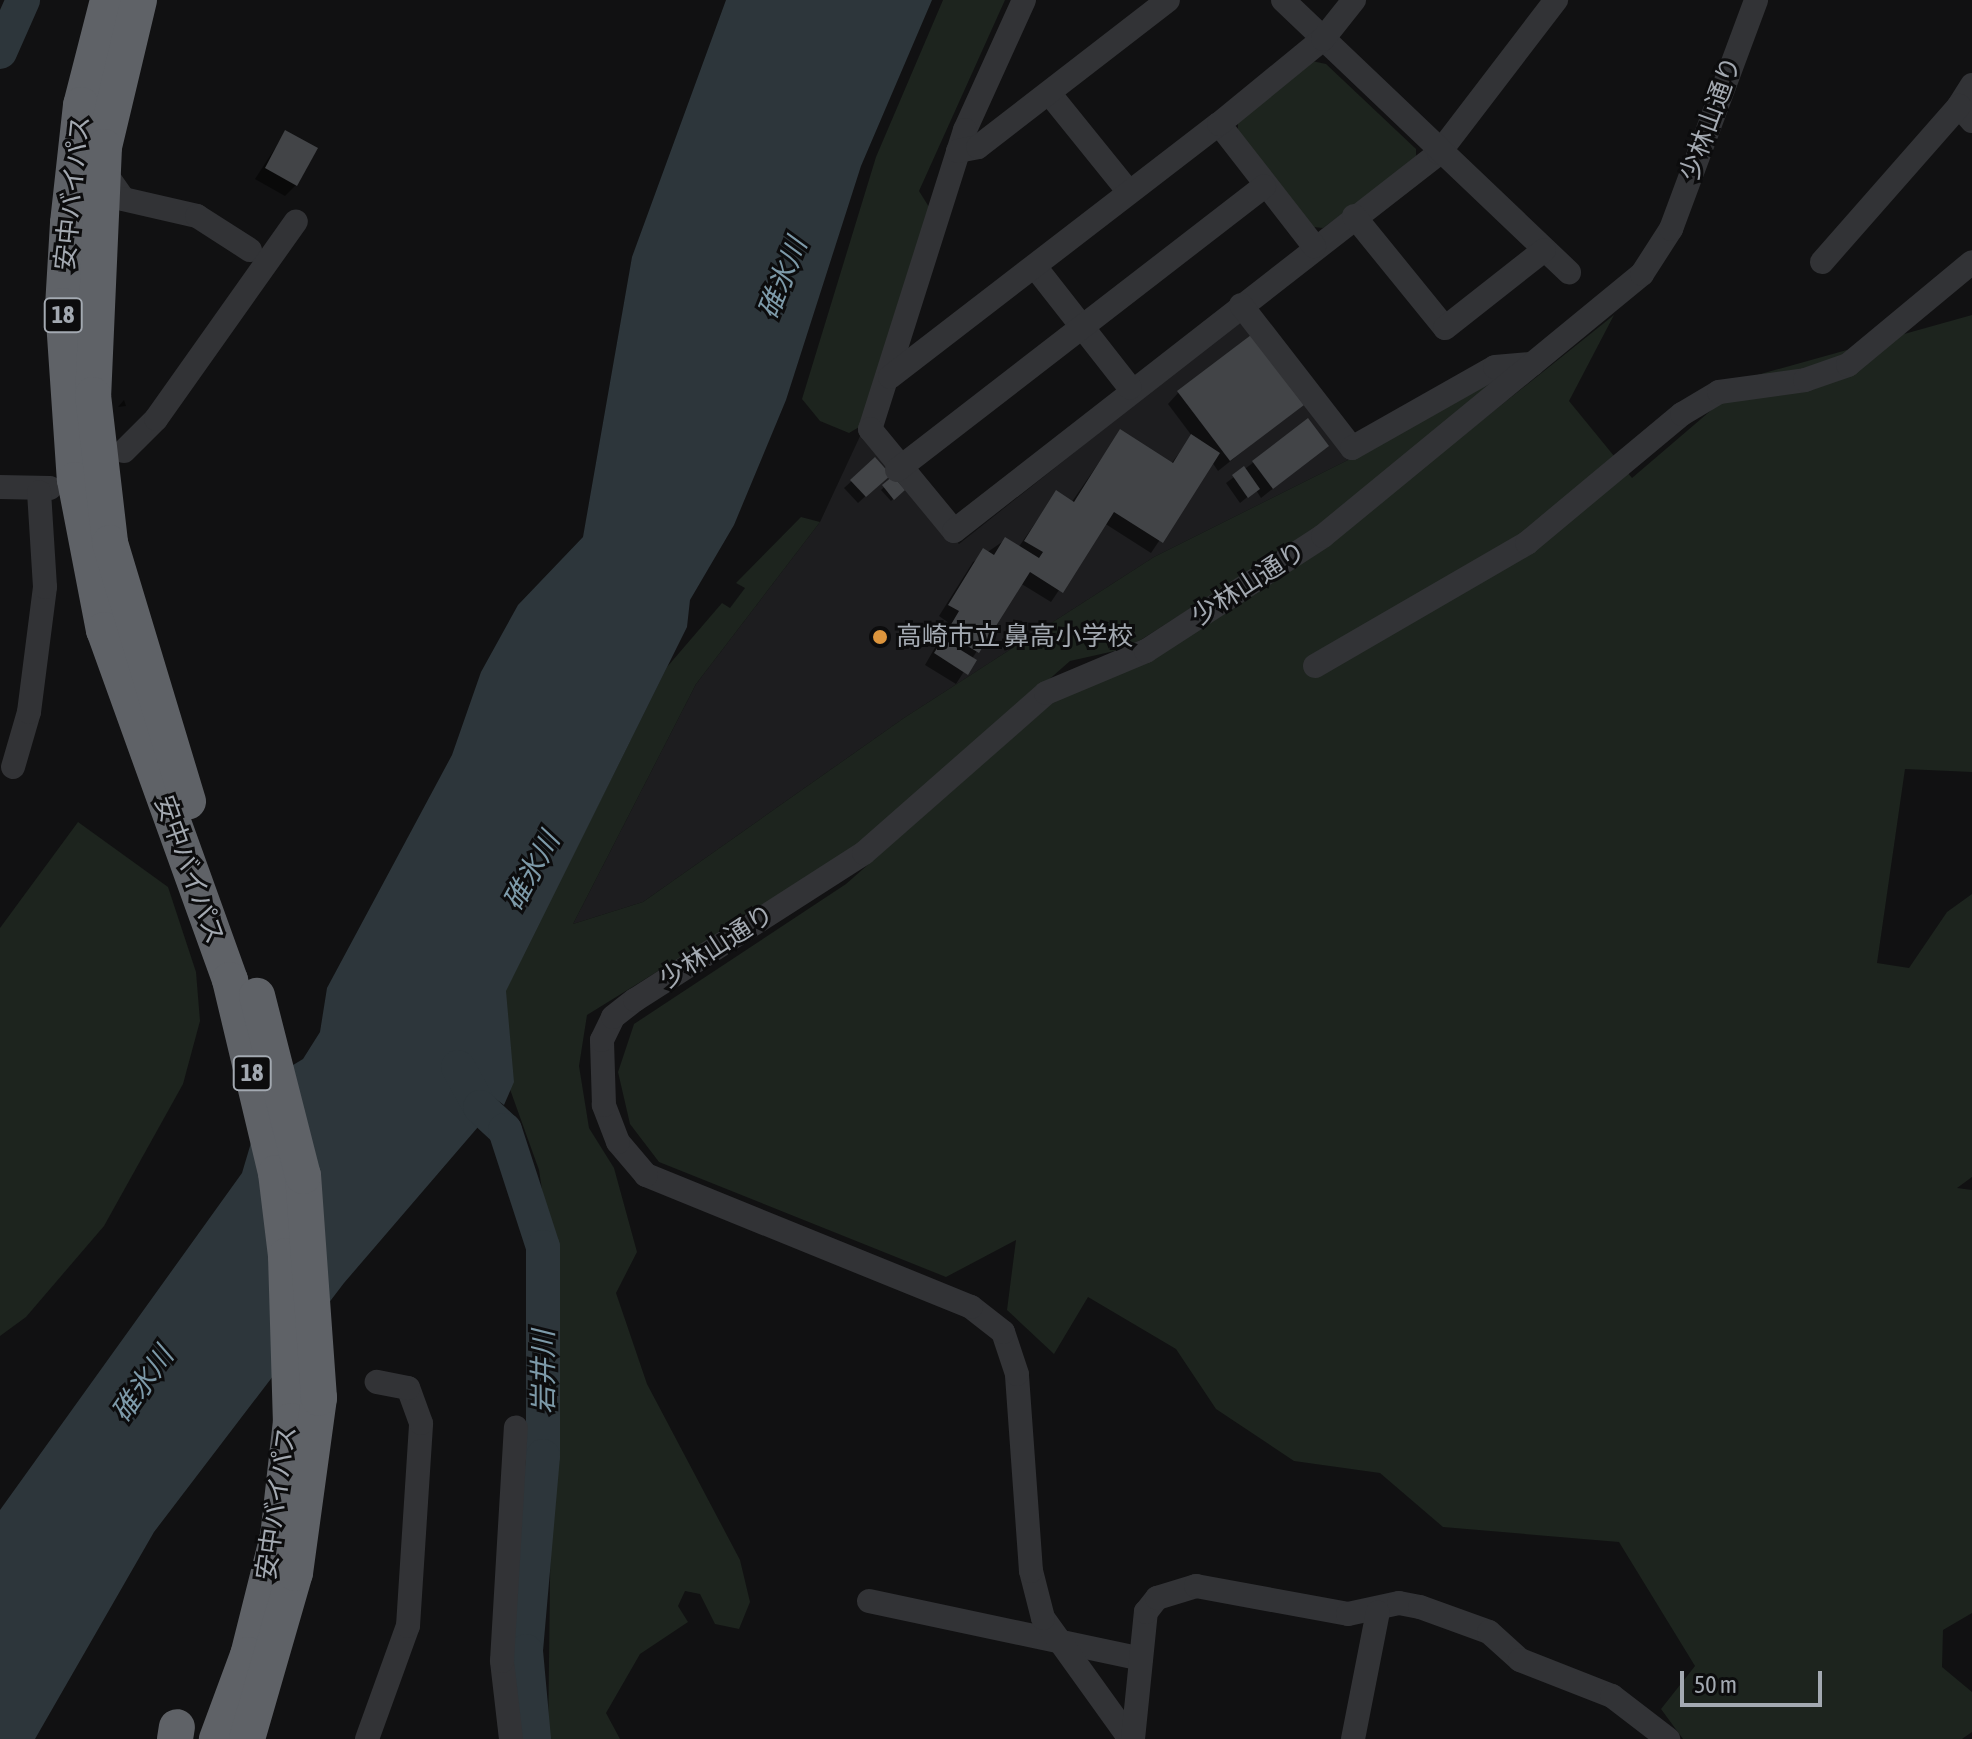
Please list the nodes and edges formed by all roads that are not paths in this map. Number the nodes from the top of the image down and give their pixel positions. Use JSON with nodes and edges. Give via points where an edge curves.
{"nodes":[{"id":1,"x":108,"y":0,"type":"edge"},
{"id":2,"x":139,"y":0,"type":"edge"},
{"id":3,"x":1024,"y":0,"type":"edge"},
{"id":4,"x":1168,"y":0,"type":"edge"},
{"id":5,"x":1283,"y":0,"type":"edge"},
{"id":6,"x":1354,"y":0,"type":"edge"},
{"id":7,"x":1556,"y":0,"type":"edge"},
{"id":8,"x":1756,"y":0,"type":"edge"},
{"id":9,"x":1323,"y":39,"type":"junction"},
{"id":10,"x":1049,"y":93,"type":"junction"},
{"id":11,"x":1968,"y":104,"type":"edge"},
{"id":12,"x":1219,"y":124,"type":"junction"},
{"id":13,"x":958,"y":151,"type":"junction"},
{"id":14,"x":1439,"y":153,"type":"junction"},
{"id":15,"x":102,"y":168,"type":"junction"},
{"id":16,"x":1264,"y":186,"type":"junction"},
{"id":17,"x":1129,"y":192,"type":"junction"},
{"id":18,"x":134,"y":202,"type":"junction"},
{"id":19,"x":1354,"y":216,"type":"junction"},
{"id":20,"x":296,"y":221,"type":"dead end"},
{"id":21,"x":1314,"y":246,"type":"junction"},
{"id":22,"x":250,"y":250,"type":"dead end"},
{"id":23,"x":1544,"y":250,"type":"junction"},
{"id":24,"x":94,"y":253,"type":"junction"},
{"id":25,"x":1822,"y":262,"type":"dead end"},
{"id":26,"x":1972,"y":262,"type":"edge"},
{"id":27,"x":1036,"y":268,"type":"junction"},
{"id":28,"x":1569,"y":272,"type":"dead end"},
{"id":29,"x":1241,"y":305,"type":"junction"},
{"id":30,"x":1084,"y":328,"type":"junction"},
{"id":31,"x":1533,"y":364,"type":"junction"},
{"id":32,"x":890,"y":377,"type":"junction"},
{"id":33,"x":1130,"y":388,"type":"junction"},
{"id":34,"x":124,"y":451,"type":"dead end"},
{"id":35,"x":897,"y":470,"type":"junction"},
{"id":36,"x":0,"y":487,"type":"edge"},
{"id":37,"x":1315,"y":666,"type":"dead end"},
{"id":38,"x":13,"y":767,"type":"dead end"},
{"id":39,"x":377,"y":1382,"type":"dead end"},
{"id":40,"x":516,"y":1427,"type":"dead end"},
{"id":41,"x":869,"y":1601,"type":"dead end"},
{"id":42,"x":1378,"y":1612,"type":"junction"},
{"id":43,"x":1065,"y":1646,"type":"junction"},
{"id":44,"x":1141,"y":1659,"type":"junction"},
{"id":45,"x":217,"y":1739,"type":"edge"},
{"id":46,"x":247,"y":1739,"type":"edge"},
{"id":47,"x":367,"y":1739,"type":"edge"},
{"id":48,"x":511,"y":1739,"type":"edge"},
{"id":49,"x":1132,"y":1739,"type":"edge"},
{"id":50,"x":1353,"y":1739,"type":"edge"},
{"id":51,"x":1668,"y":1739,"type":"edge"}],
"edges":[{"from":1,"to":45,"type":"highway","name":"安中バイパス","number":"18","via":[[81,105],[63,306],[75,480],[104,630],[230,980],[276,1173],[291,1339],[278,1536],[248,1655]]},
{"from":2,"to":15,"type":"highway","name":"安中バイパス","number":"18"},
{"from":3,"to":13,"type":"street"},
{"from":4,"to":10,"type":"street"},
{"from":5,"to":9,"type":"street"},
{"from":6,"to":9,"type":"street"},
{"from":7,"to":14,"type":"street"},
{"from":8,"to":31,"type":"street","name":"少林山通り","via":[[1658,253]]},
{"from":9,"to":12,"type":"street"},
{"from":9,"to":14,"type":"street"},
{"from":10,"to":13,"type":"street","via":[[978,147]]},
{"from":10,"to":17,"type":"street"},
{"from":11,"to":25,"type":"street"},
{"from":12,"to":16,"type":"street"},
{"from":12,"to":17,"type":"street"},
{"from":13,"to":32,"type":"street"},
{"from":14,"to":19,"type":"street"},
{"from":14,"to":23,"type":"street"},
{"from":15,"to":18,"type":"street","via":[[116,194]]},
{"from":15,"to":24,"type":"highway","name":"安中バイパス","number":"18"},
{"from":16,"to":21,"type":"street"},
{"from":16,"to":30,"type":"street"},
{"from":17,"to":27,"type":"street"},
{"from":18,"to":22,"type":"street","via":[[197,216]]},
{"from":18,"to":24,"type":"street","via":[[106,227]]},
{"from":19,"to":21,"type":"street"},
{"from":19,"to":23,"type":"street","via":[[1445,328]]},
{"from":20,"to":34,"type":"street","via":[[156,419]]},
{"from":21,"to":29,"type":"street"},
{"from":23,"to":28,"type":"street"},
{"from":24,"to":46,"type":"highway","name":"安中バイパス","number":"18","via":[[93,395],[121,591],[290,1109],[318,1323],[310,1497],[272,1668]]},
{"from":26,"to":37,"type":"street","via":[[1848,365],[1805,380],[1719,392],[1682,414],[1527,543]]},
{"from":27,"to":30,"type":"street"},
{"from":27,"to":32,"type":"street"},
{"from":29,"to":31,"type":"street","via":[[1352,448],[1495,367]]},
{"from":29,"to":33,"type":"street"},
{"from":30,"to":33,"type":"street"},
{"from":30,"to":35,"type":"street"},
{"from":31,"to":43,"type":"street","name":"少林山通り","via":[[1323,536],[1146,651],[1046,693],[864,853],[635,1000],[613,1017],[602,1040],[604,1105],[618,1142],[646,1175],[971,1307],[1003,1332],[1017,1374],[1031,1571],[1043,1618]]},
{"from":32,"to":35,"type":"street","via":[[870,429]]},
{"from":33,"to":35,"type":"street","via":[[954,531]]},
{"from":36,"to":38,"type":"street","via":[[45,490],[45,587],[29,712]]},
{"from":39,"to":47,"type":"street","via":[[408,1388],[421,1423],[408,1626]]},
{"from":40,"to":48,"type":"street","via":[[502,1661]]},
{"from":41,"to":43,"type":"street"},
{"from":42,"to":44,"type":"street","via":[[1348,1614],[1187,1588],[1152,1603],[1142,1626]]},
{"from":42,"to":50,"type":"street"},
{"from":42,"to":51,"type":"street","via":[[1399,1603],[1489,1632],[1520,1660],[1612,1696]]},
{"from":43,"to":44,"type":"street"},
{"from":43,"to":49,"type":"street"},
{"from":44,"to":49,"type":"street"}]}
